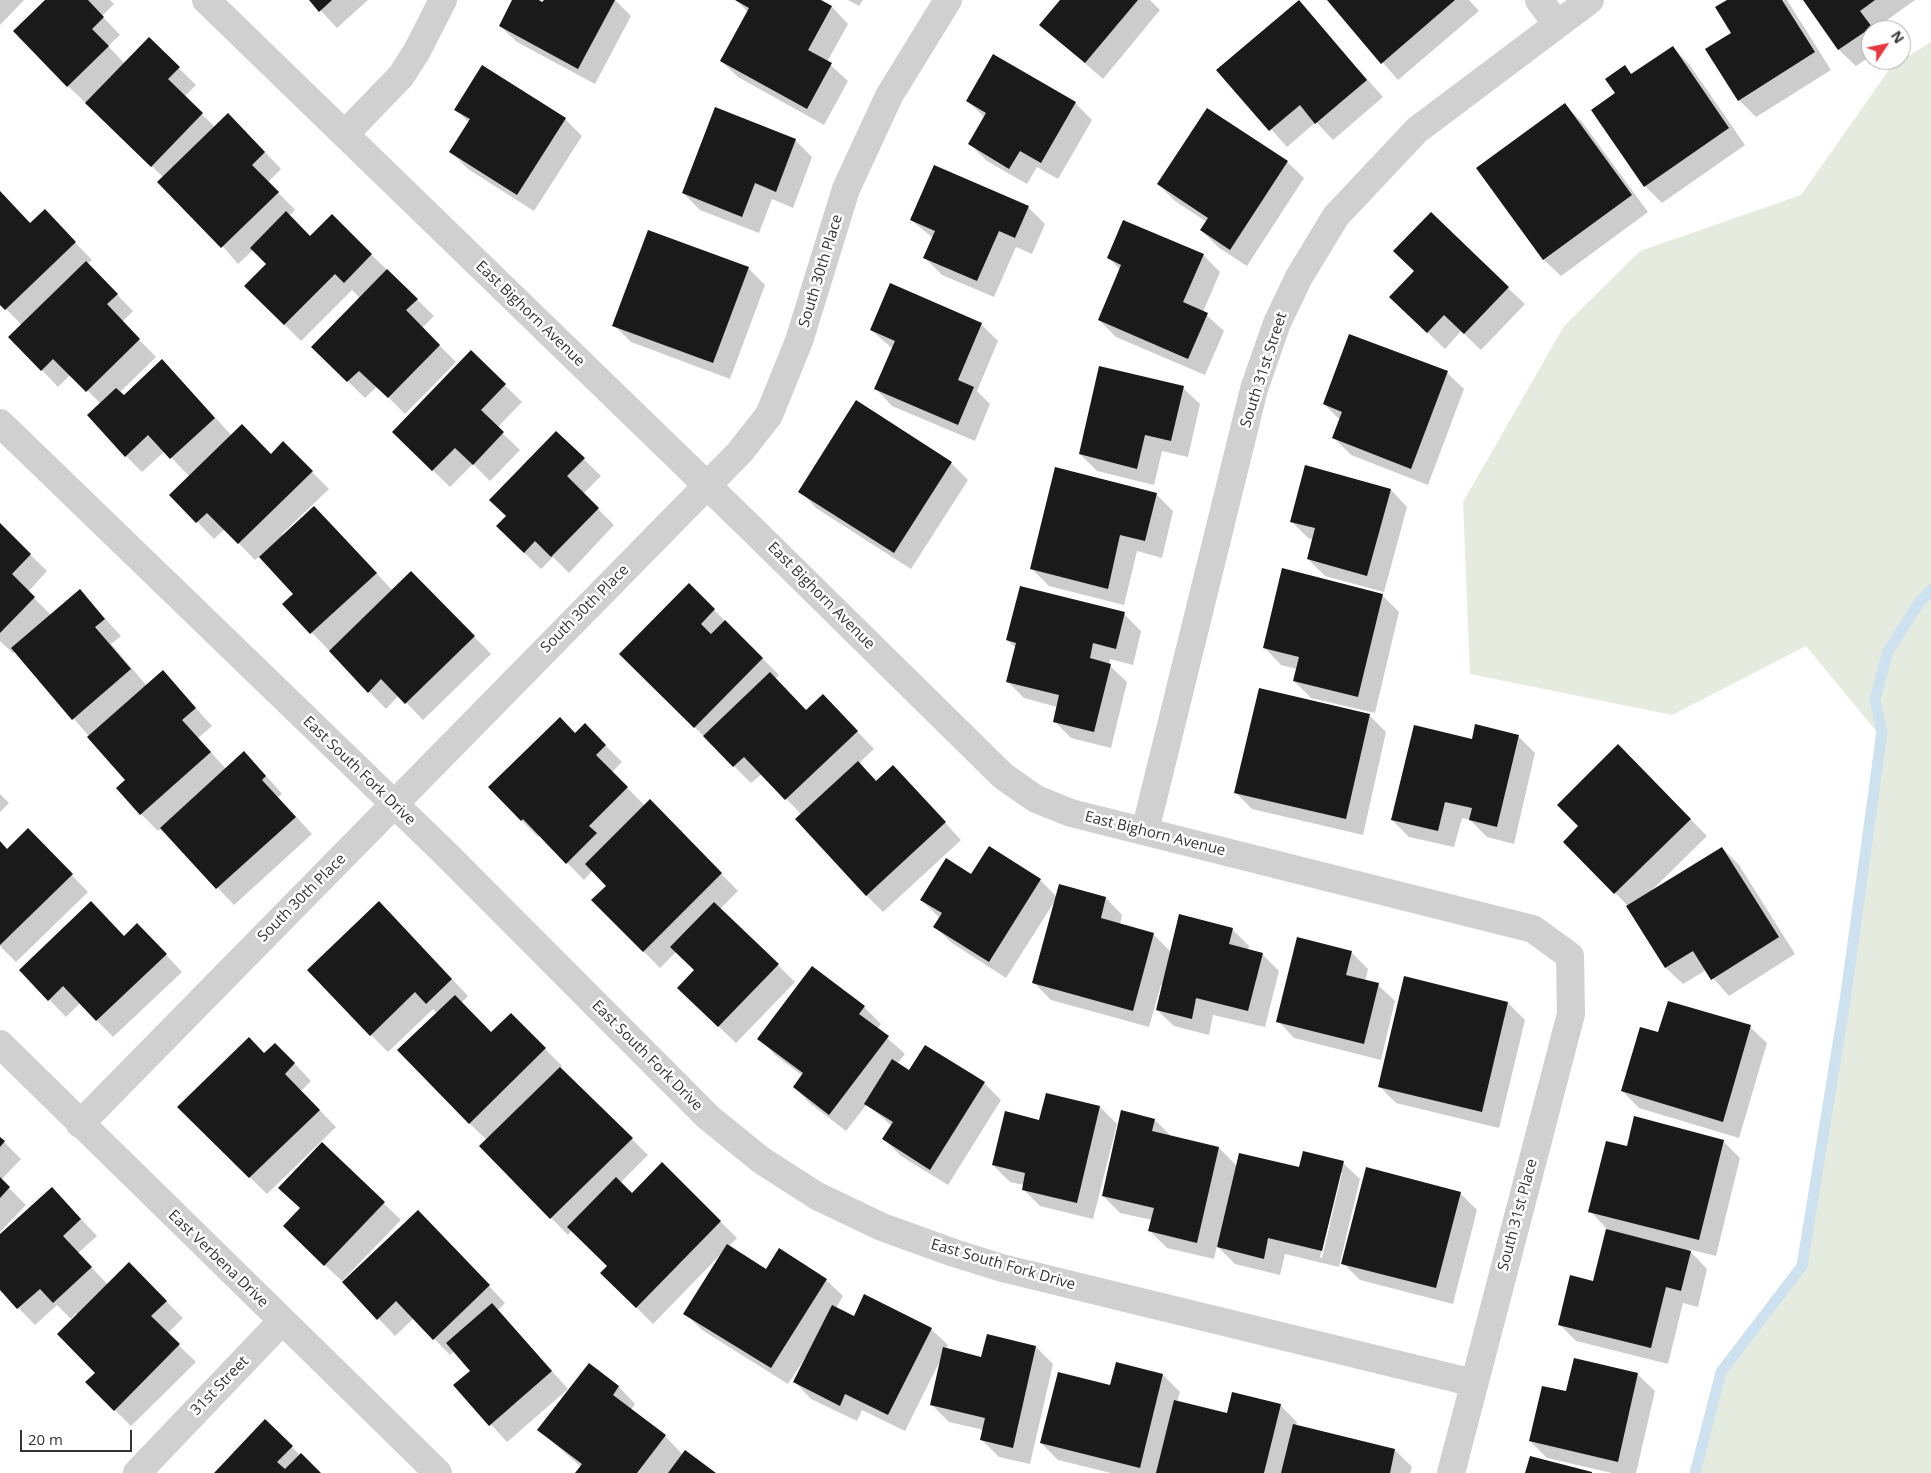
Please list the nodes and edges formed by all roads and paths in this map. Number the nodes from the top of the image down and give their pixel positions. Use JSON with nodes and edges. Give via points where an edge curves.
{"nodes":[{"id":1,"x":206,"y":0,"type":"edge"},
{"id":2,"x":443,"y":0,"type":"edge"},
{"id":3,"x":948,"y":0,"type":"edge"},
{"id":4,"x":1540,"y":0,"type":"edge"},
{"id":5,"x":1590,"y":0,"type":"edge"},
{"id":6,"x":1557,"y":24,"type":"junction"},
{"id":7,"x":345,"y":134,"type":"junction"},
{"id":8,"x":0,"y":423,"type":"edge"},
{"id":9,"x":707,"y":486,"type":"junction"},
{"id":10,"x":394,"y":805,"type":"junction"},
{"id":11,"x":1145,"y":831,"type":"junction"},
{"id":12,"x":1570,"y":956,"type":"joint"},
{"id":13,"x":0,"y":1044,"type":"edge"},
{"id":14,"x":80,"y":1124,"type":"junction"},
{"id":15,"x":282,"y":1321,"type":"junction"},
{"id":16,"x":1474,"y":1383,"type":"junction"},
{"id":17,"x":137,"y":1473,"type":"edge"},
{"id":18,"x":438,"y":1473,"type":"edge"},
{"id":19,"x":1451,"y":1473,"type":"edge"}],
"edges":[{"from":1,"to":7,"type":"street","name":"East Bighorn Avenue"},
{"from":2,"to":7,"type":"street","via":[[401,76]]},
{"from":3,"to":9,"type":"street","name":"South 30th Place","via":[[889,96],[846,189],[799,341],[769,414],[740,452]]},
{"from":4,"to":6,"type":"street"},
{"from":5,"to":6,"type":"street","name":"South 31st Street"},
{"from":6,"to":11,"type":"street","name":"South 31st Street","via":[[1418,130],[1336,216],[1299,277],[1277,323],[1254,389]]},
{"from":7,"to":9,"type":"street","name":"East Bighorn Avenue"},
{"from":8,"to":10,"type":"street","name":"East South Fork Drive"},
{"from":9,"to":10,"type":"street","name":"South 30th Place"},
{"from":9,"to":11,"type":"street","name":"East Bighorn Avenue","via":[[1003,776],[1036,799],[1062,810]]},
{"from":10,"to":14,"type":"street","name":"South 30th Place"},
{"from":10,"to":16,"type":"street","name":"East South Fork Drive","via":[[708,1118],[761,1160],[817,1196],[882,1227],[1002,1268]]},
{"from":11,"to":12,"type":"street","name":"East Bighorn Avenue","via":[[1533,928]]},
{"from":12,"to":16,"type":"street","name":"South 31st Place","via":[[1571,1014]]},
{"from":13,"to":14,"type":"street","name":"East Verbena Drive"},
{"from":14,"to":15,"type":"street","name":"East Verbena Drive"},
{"from":15,"to":17,"type":"street","name":"31st Street"},
{"from":15,"to":18,"type":"street","name":"East Verbena Drive"},
{"from":16,"to":19,"type":"street","name":"South 31st Place"}]}
